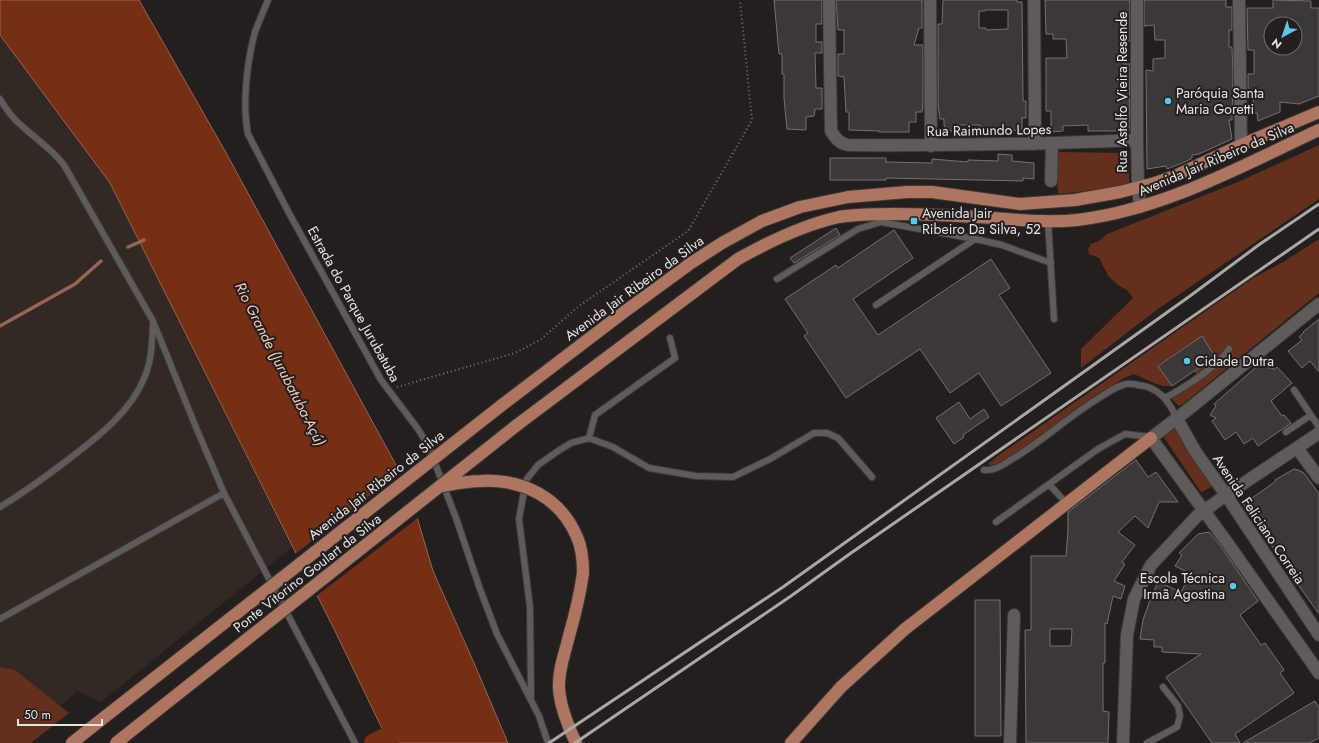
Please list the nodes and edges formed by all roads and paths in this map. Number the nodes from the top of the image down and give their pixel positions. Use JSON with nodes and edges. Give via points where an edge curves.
{"nodes":[{"id":1,"x":268,"y":0,"type":"edge"},
{"id":2,"x":740,"y":0,"type":"edge"},
{"id":3,"x":829,"y":0,"type":"edge"},
{"id":4,"x":930,"y":0,"type":"edge"},
{"id":5,"x":1034,"y":0,"type":"edge"},
{"id":6,"x":1137,"y":0,"type":"edge"},
{"id":7,"x":1239,"y":0,"type":"edge"},
{"id":8,"x":0,"y":99,"type":"edge"},
{"id":9,"x":1319,"y":112,"type":"edge"},
{"id":10,"x":1319,"y":130,"type":"edge"},
{"id":11,"x":1137,"y":140,"type":"junction"},
{"id":12,"x":1034,"y":144,"type":"junction"},
{"id":13,"x":1052,"y":144,"type":"junction"},
{"id":14,"x":1241,"y":145,"type":"junction"},
{"id":15,"x":931,"y":146,"type":"junction"},
{"id":16,"x":1222,"y":175,"type":"junction"},
{"id":17,"x":1051,"y":181,"type":"dead end"},
{"id":18,"x":1138,"y":187,"type":"junction"},
{"id":19,"x":830,"y":201,"type":"junction"},
{"id":20,"x":1140,"y":207,"type":"junction"},
{"id":21,"x":1048,"y":221,"type":"junction"},
{"id":22,"x":819,"y":222,"type":"junction"},
{"id":23,"x":975,"y":238,"type":"junction"},
{"id":24,"x":1051,"y":263,"type":"junction"},
{"id":25,"x":777,"y":280,"type":"dead end"},
{"id":26,"x":1319,"y":304,"type":"edge"},
{"id":27,"x":876,"y":305,"type":"dead end"},
{"id":28,"x":1054,"y":319,"type":"dead end"},
{"id":29,"x":153,"y":321,"type":"junction"},
{"id":30,"x":670,"y":338,"type":"dead end"},
{"id":31,"x":1229,"y":349,"type":"dead end"},
{"id":32,"x":388,"y":389,"type":"junction"},
{"id":33,"x":1294,"y":390,"type":"dead end"},
{"id":34,"x":1165,"y":398,"type":"junction"},
{"id":35,"x":1311,"y":415,"type":"junction"},
{"id":36,"x":1177,"y":419,"type":"junction"},
{"id":37,"x":516,"y":425,"type":"joint"},
{"id":38,"x":1319,"y":426,"type":"edge"},
{"id":39,"x":1286,"y":432,"type":"dead end"},
{"id":40,"x":1319,"y":433,"type":"edge"},
{"id":41,"x":589,"y":438,"type":"junction"},
{"id":42,"x":1151,"y":438,"type":"junction"},
{"id":43,"x":1297,"y":448,"type":"junction"},
{"id":44,"x":984,"y":470,"type":"dead end"},
{"id":45,"x":872,"y":477,"type":"dead end"},
{"id":46,"x":1319,"y":478,"type":"edge"},
{"id":47,"x":1050,"y":484,"type":"junction"},
{"id":48,"x":440,"y":486,"type":"junction"},
{"id":49,"x":224,"y":493,"type":"junction"},
{"id":50,"x":1226,"y":494,"type":"junction"},
{"id":51,"x":1066,"y":504,"type":"junction"},
{"id":52,"x":0,"y":507,"type":"edge"},
{"id":53,"x":1204,"y":510,"type":"junction"},
{"id":54,"x":996,"y":522,"type":"dead end"},
{"id":55,"x":1014,"y":615,"type":"dead end"},
{"id":56,"x":0,"y":620,"type":"edge"},
{"id":57,"x":1319,"y":635,"type":"edge"},
{"id":58,"x":1319,"y":673,"type":"edge"},
{"id":59,"x":1163,"y":688,"type":"dead end"},
{"id":60,"x":531,"y":699,"type":"junction"},
{"id":61,"x":72,"y":743,"type":"edge"},
{"id":62,"x":116,"y":743,"type":"edge"},
{"id":63,"x":355,"y":743,"type":"edge"},
{"id":64,"x":548,"y":743,"type":"edge"},
{"id":65,"x":576,"y":743,"type":"edge"},
{"id":66,"x":790,"y":743,"type":"edge"},
{"id":67,"x":1010,"y":743,"type":"edge"},
{"id":68,"x":1123,"y":743,"type":"edge"},
{"id":69,"x":1147,"y":743,"type":"edge"}],
"edges":[{"from":1,"to":32,"type":"lane","name":"Estrada do Parque Jurubatuba","via":[[256,31],[246,84],[245,120],[248,134],[289,213]]},
{"from":2,"to":32,"type":"path","via":[[752,120],[688,231],[579,306],[540,340],[515,353]]},
{"from":3,"to":15,"type":"street","name":"Rua Raimundo Lopes","via":[[831,131],[836,139],[848,145]]},
{"from":4,"to":15,"type":"street"},
{"from":5,"to":12,"type":"street"},
{"from":6,"to":11,"type":"street","name":"Rua Astolfo Vieira Resende"},
{"from":7,"to":14,"type":"street"},
{"from":8,"to":29,"type":"lane","via":[[21,126],[47,146],[64,165]]},
{"from":9,"to":14,"type":"main road","name":"Avenida Jair Ribeiro da Silva"},
{"from":10,"to":16,"type":"main road","name":"Avenida Jair Ribeiro da Silva"},
{"from":11,"to":13,"type":"street","name":"Rua Raimundo Lopes"},
{"from":11,"to":18,"type":"street","name":"Rua Astolfo Vieira Resende"},
{"from":12,"to":13,"type":"street","name":"Rua Raimundo Lopes"},
{"from":12,"to":15,"type":"street","name":"Rua Raimundo Lopes"},
{"from":13,"to":17,"type":"street"},
{"from":14,"to":16,"type":"main road","via":[[1239,157]]},
{"from":14,"to":18,"type":"main road","name":"Avenida Jair Ribeiro da Silva","via":[[1175,176]]},
{"from":16,"to":20,"type":"main road","name":"Avenida Jair Ribeiro da Silva"},
{"from":18,"to":19,"type":"main road","name":"Avenida Jair Ribeiro da Silva","via":[[1051,203],[1020,204],[932,192],[848,197]]},
{"from":18,"to":20,"type":"street","name":"Rua Astolfo Vieira Resende"},
{"from":19,"to":22,"type":"main road","via":[[823,209]]},
{"from":19,"to":61,"type":"main road","name":"Avenida Jair Ribeiro da Silva","bridge":true,"via":[[800,207],[762,220],[691,263],[502,405]]},
{"from":20,"to":21,"type":"main road","name":"Avenida Jair Ribeiro da Silva","via":[[1077,220]]},
{"from":21,"to":22,"type":"main road","name":"Avenida Jair Ribeiro da Silva","via":[[930,214],[877,214],[840,217]]},
{"from":21,"to":24,"type":"lane"},
{"from":22,"to":37,"type":"main road","name":"Avenida Jair Ribeiro da Silva","via":[[772,240],[738,259]]},
{"from":23,"to":24,"type":"lane"},
{"from":23,"to":25,"type":"lane","via":[[881,222],[858,229]]},
{"from":23,"to":27,"type":"lane"},
{"from":24,"to":28,"type":"lane"},
{"from":26,"to":36,"type":"street"},
{"from":29,"to":49,"type":"lane"},
{"from":29,"to":52,"type":"lane","via":[[150,356],[145,376],[134,398],[115,420],[82,449],[27,491]]},
{"from":30,"to":41,"type":"lane","via":[[675,358],[595,415]]},
{"from":31,"to":34,"type":"lane","via":[[1194,381]]},
{"from":32,"to":60,"type":"lane","name":"Estrada do Parque Jurubatuba","via":[[428,445],[497,634]]},
{"from":33,"to":35,"type":"lane"},
{"from":34,"to":36,"type":"lane"},
{"from":34,"to":44,"type":"lane","via":[[1146,386],[1117,386],[1080,409],[1000,467],[992,471]]},
{"from":35,"to":38,"type":"lane"},
{"from":35,"to":39,"type":"lane"},
{"from":36,"to":42,"type":"street"},
{"from":36,"to":50,"type":"street","name":"Avenida Feliciano Correia","via":[[1195,451]]},
{"from":37,"to":48,"type":"main road","name":"Ponte Vitorino Goulart da Silva","bridge":true},
{"from":40,"to":43,"type":"street"},
{"from":41,"to":45,"type":"lane","via":[[613,447],[649,468],[696,476],[733,477],[770,459],[814,432],[827,433],[838,438]]},
{"from":41,"to":60,"type":"lane","via":[[571,443],[558,451],[538,465],[526,480],[519,519],[530,607]]},
{"from":42,"to":47,"type":"lane","via":[[1125,434],[1098,449]]},
{"from":42,"to":51,"type":"main road"},
{"from":42,"to":53,"type":"street"},
{"from":43,"to":46,"type":"street"},
{"from":43,"to":50,"type":"street"},
{"from":47,"to":51,"type":"lane"},
{"from":47,"to":54,"type":"lane"},
{"from":48,"to":62,"type":"main road","name":"Ponte Vitorino Goulart da Silva","bridge":true},
{"from":48,"to":65,"type":"main road","bridge":true,"via":[[480,481],[528,487],[549,500],[567,517],[578,538],[583,573],[579,599],[561,665],[559,686],[561,704]]},
{"from":49,"to":56,"type":"lane"},
{"from":49,"to":63,"type":"lane"},
{"from":50,"to":53,"type":"street"},
{"from":50,"to":57,"type":"street","name":"Avenida Feliciano Correia"},
{"from":51,"to":66,"type":"main road","via":[[905,629],[841,687]]},
{"from":53,"to":58,"type":"street"},
{"from":53,"to":68,"type":"street","via":[[1151,565],[1134,599],[1127,634]]},
{"from":55,"to":67,"type":"street"},
{"from":59,"to":69,"type":"lane","via":[[1178,706],[1180,716],[1177,727]]},
{"from":60,"to":64,"type":"lane","name":"Estrada do Parque Jurubatuba"}]}
